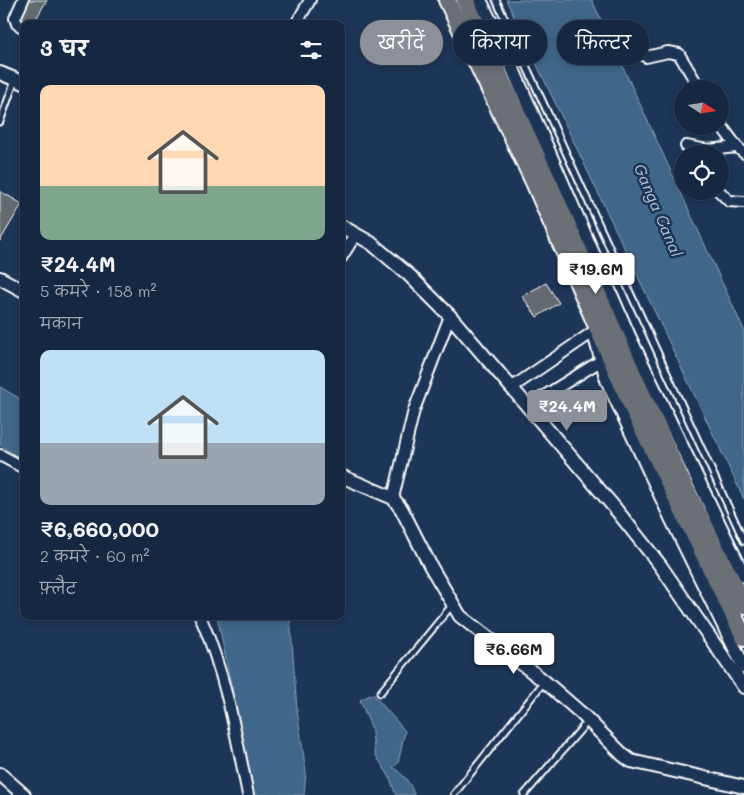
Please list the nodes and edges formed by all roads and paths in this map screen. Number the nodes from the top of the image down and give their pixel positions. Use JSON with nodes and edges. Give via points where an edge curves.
{"nodes":[{"id":1,"x":23,"y":0,"type":"edge"},
{"id":2,"x":310,"y":0,"type":"edge"},
{"id":3,"x":447,"y":0,"type":"edge"},
{"id":4,"x":465,"y":0,"type":"edge"},
{"id":5,"x":480,"y":0,"type":"edge"},
{"id":6,"x":496,"y":0,"type":"edge"},
{"id":7,"x":298,"y":20,"type":"edge"},
{"id":8,"x":20,"y":26,"type":"edge"},
{"id":9,"x":649,"y":56,"type":"edge"},
{"id":10,"x":0,"y":73,"type":"edge"},
{"id":11,"x":695,"y":80,"type":"edge"},
{"id":12,"x":20,"y":81,"type":"edge"},
{"id":13,"x":0,"y":122,"type":"edge"},
{"id":14,"x":729,"y":135,"type":"edge"},
{"id":15,"x":741,"y":150,"type":"edge"},
{"id":16,"x":728,"y":200,"type":"edge"},
{"id":17,"x":744,"y":202,"type":"edge"},
{"id":18,"x":345,"y":228,"type":"edge"},
{"id":19,"x":356,"y":234,"type":"junction"},
{"id":20,"x":345,"y":252,"type":"edge"},
{"id":21,"x":0,"y":278,"type":"edge"},
{"id":22,"x":20,"y":289,"type":"edge"},
{"id":23,"x":581,"y":290,"type":"junction"},
{"id":24,"x":450,"y":316,"type":"junction"},
{"id":25,"x":593,"y":332,"type":"junction"},
{"id":26,"x":602,"y":360,"type":"junction"},
{"id":27,"x":511,"y":388,"type":"junction"},
{"id":28,"x":541,"y":398,"type":"dead end"},
{"id":29,"x":0,"y":455,"type":"edge"},
{"id":30,"x":20,"y":466,"type":"edge"},
{"id":31,"x":345,"y":478,"type":"edge"},
{"id":32,"x":393,"y":498,"type":"junction"},
{"id":33,"x":744,"y":540,"type":"edge"},
{"id":34,"x":744,"y":576,"type":"edge"},
{"id":35,"x":453,"y":604,"type":"junction"},
{"id":36,"x":744,"y":605,"type":"edge"},
{"id":37,"x":202,"y":620,"type":"edge"},
{"id":38,"x":744,"y":637,"type":"edge"},
{"id":39,"x":744,"y":667,"type":"edge"},
{"id":40,"x":544,"y":681,"type":"junction"},
{"id":41,"x":744,"y":687,"type":"edge"},
{"id":42,"x":380,"y":693,"type":"dead end"},
{"id":43,"x":588,"y":720,"type":"junction"},
{"id":44,"x":0,"y":774,"type":"edge"},
{"id":45,"x":744,"y":787,"type":"edge"},
{"id":46,"x":454,"y":794,"type":"edge"},
{"id":47,"x":24,"y":795,"type":"edge"},
{"id":48,"x":248,"y":795,"type":"edge"},
{"id":49,"x":524,"y":795,"type":"edge"}],
"edges":[{"from":1,"to":8,"type":"street","via":[[15,18]]},
{"from":2,"to":7,"type":"street"},
{"from":3,"to":23,"type":"highway","via":[[534,182]]},
{"from":4,"to":36,"type":"highway","via":[[681,479]]},
{"from":5,"to":34,"type":"street","via":[[629,336]]},
{"from":6,"to":33,"type":"lane"},
{"from":9,"to":11,"type":"street","via":[[668,52],[679,54]]},
{"from":10,"to":12,"type":"street"},
{"from":12,"to":13,"type":"lane"},
{"from":14,"to":15,"type":"street"},
{"from":16,"to":17,"type":"street"},
{"from":18,"to":19,"type":"street"},
{"from":19,"to":20,"type":"street"},
{"from":19,"to":24,"type":"street","via":[[402,270]]},
{"from":21,"to":22,"type":"street"},
{"from":23,"to":25,"type":"street"},
{"from":23,"to":38,"type":"highway","via":[[633,409]]},
{"from":24,"to":27,"type":"street"},
{"from":24,"to":32,"type":"street","via":[[414,410]]},
{"from":25,"to":26,"type":"street"},
{"from":25,"to":27,"type":"street"},
{"from":26,"to":28,"type":"street"},
{"from":26,"to":39,"type":"street","via":[[667,509]]},
{"from":27,"to":41,"type":"street","via":[[660,565]]},
{"from":29,"to":30,"type":"street"},
{"from":31,"to":32,"type":"street"},
{"from":32,"to":35,"type":"street"},
{"from":35,"to":40,"type":"street","via":[[460,616]]},
{"from":35,"to":42,"type":"lane"},
{"from":37,"to":48,"type":"street","via":[[220,664]]},
{"from":40,"to":43,"type":"street"},
{"from":40,"to":46,"type":"lane"},
{"from":43,"to":45,"type":"street","via":[[631,761]]},
{"from":43,"to":49,"type":"lane"},
{"from":44,"to":47,"type":"street"}]}
